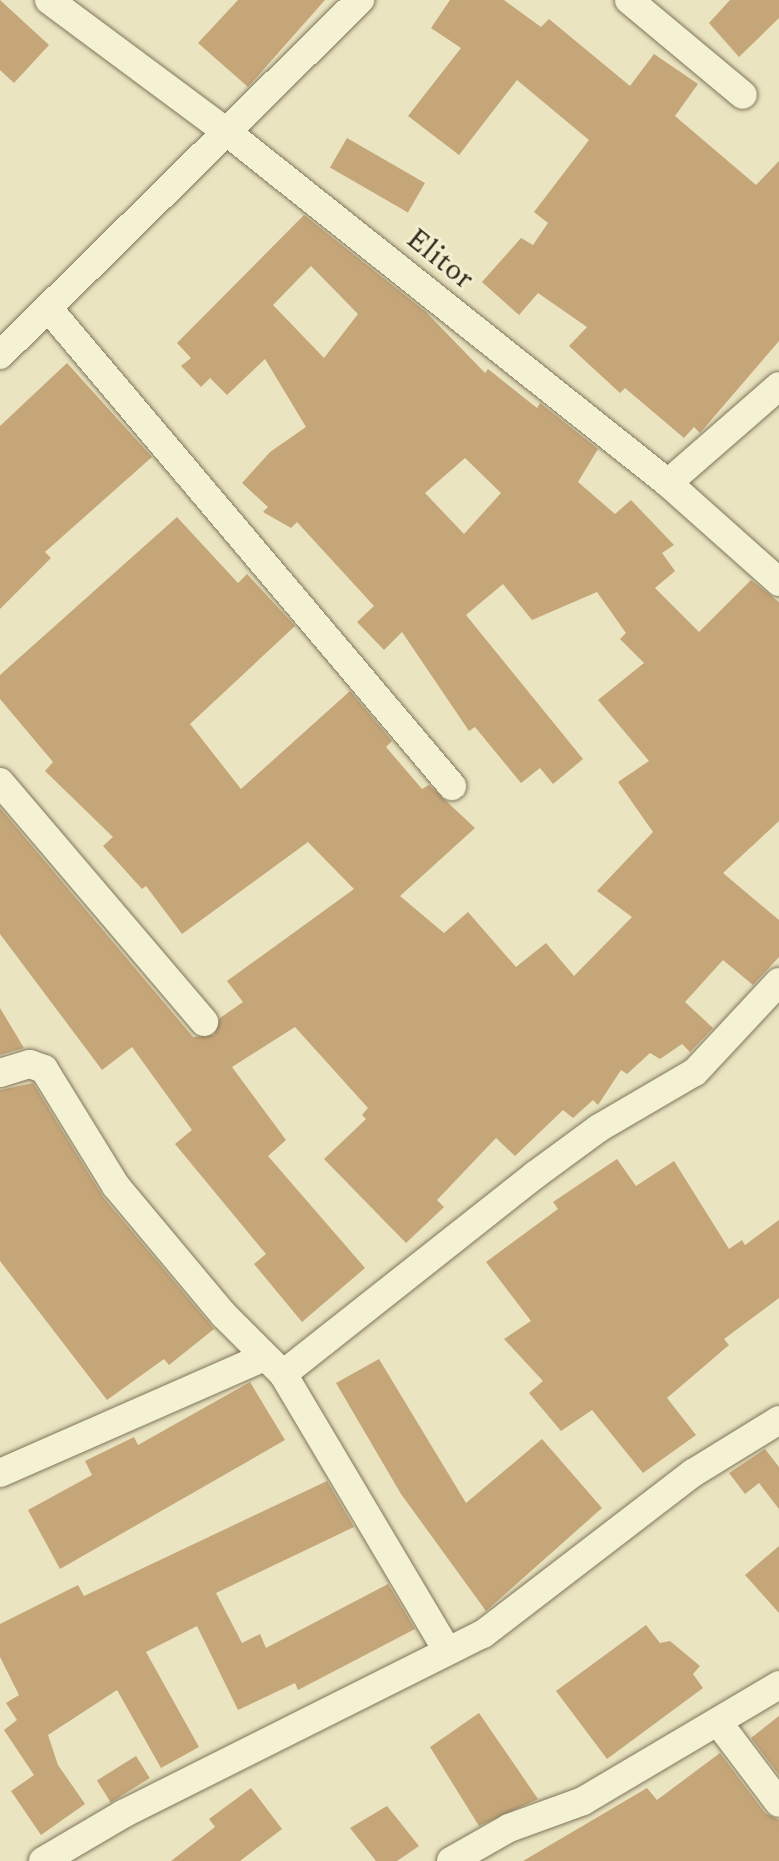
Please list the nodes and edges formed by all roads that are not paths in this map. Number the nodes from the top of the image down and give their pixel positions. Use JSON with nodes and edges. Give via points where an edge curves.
{"nodes":[{"id":1,"x":49,"y":0,"type":"edge"},
{"id":2,"x":360,"y":0,"type":"edge"},
{"id":3,"x":629,"y":0,"type":"edge"},
{"id":4,"x":743,"y":95,"type":"dead end"},
{"id":5,"x":227,"y":132,"type":"junction"},
{"id":6,"x":48,"y":308,"type":"junction"},
{"id":7,"x":0,"y":355,"type":"edge"},
{"id":8,"x":779,"y":386,"type":"edge"},
{"id":9,"x":668,"y":483,"type":"junction"},
{"id":10,"x":779,"y":582,"type":"edge"},
{"id":11,"x":0,"y":782,"type":"edge"},
{"id":12,"x":452,"y":786,"type":"dead end"},
{"id":13,"x":779,"y":982,"type":"edge"},
{"id":14,"x":204,"y":1022,"type":"dead end"},
{"id":15,"x":0,"y":1073,"type":"edge"},
{"id":16,"x":273,"y":1365,"type":"junction"},
{"id":17,"x":779,"y":1420,"type":"edge"},
{"id":18,"x":0,"y":1473,"type":"edge"},
{"id":19,"x":447,"y":1650,"type":"junction"},
{"id":20,"x":779,"y":1685,"type":"edge"},
{"id":21,"x":718,"y":1722,"type":"junction"},
{"id":22,"x":779,"y":1803,"type":"edge"},
{"id":23,"x":43,"y":1861,"type":"edge"},
{"id":24,"x":451,"y":1861,"type":"edge"}],
"edges":[{"from":1,"to":5,"type":"street","name":"Elitor"},
{"from":2,"to":5,"type":"street"},
{"from":3,"to":4,"type":"street"},
{"from":5,"to":6,"type":"street"},
{"from":5,"to":9,"type":"street","name":"Elitor"},
{"from":6,"to":7,"type":"street"},
{"from":6,"to":12,"type":"street"},
{"from":8,"to":9,"type":"street"},
{"from":9,"to":10,"type":"street","name":"Elitor"},
{"from":11,"to":14,"type":"street"},
{"from":13,"to":16,"type":"street","via":[[695,1072],[599,1128]]},
{"from":15,"to":16,"type":"street","via":[[30,1064],[44,1069],[116,1186]]},
{"from":16,"to":18,"type":"street"},
{"from":16,"to":19,"type":"street"},
{"from":17,"to":19,"type":"street","via":[[705,1464],[483,1634]]},
{"from":19,"to":23,"type":"street","via":[[123,1814]]},
{"from":20,"to":21,"type":"street"},
{"from":21,"to":22,"type":"street"},
{"from":21,"to":24,"type":"street","via":[[583,1801],[509,1828]]}]}
